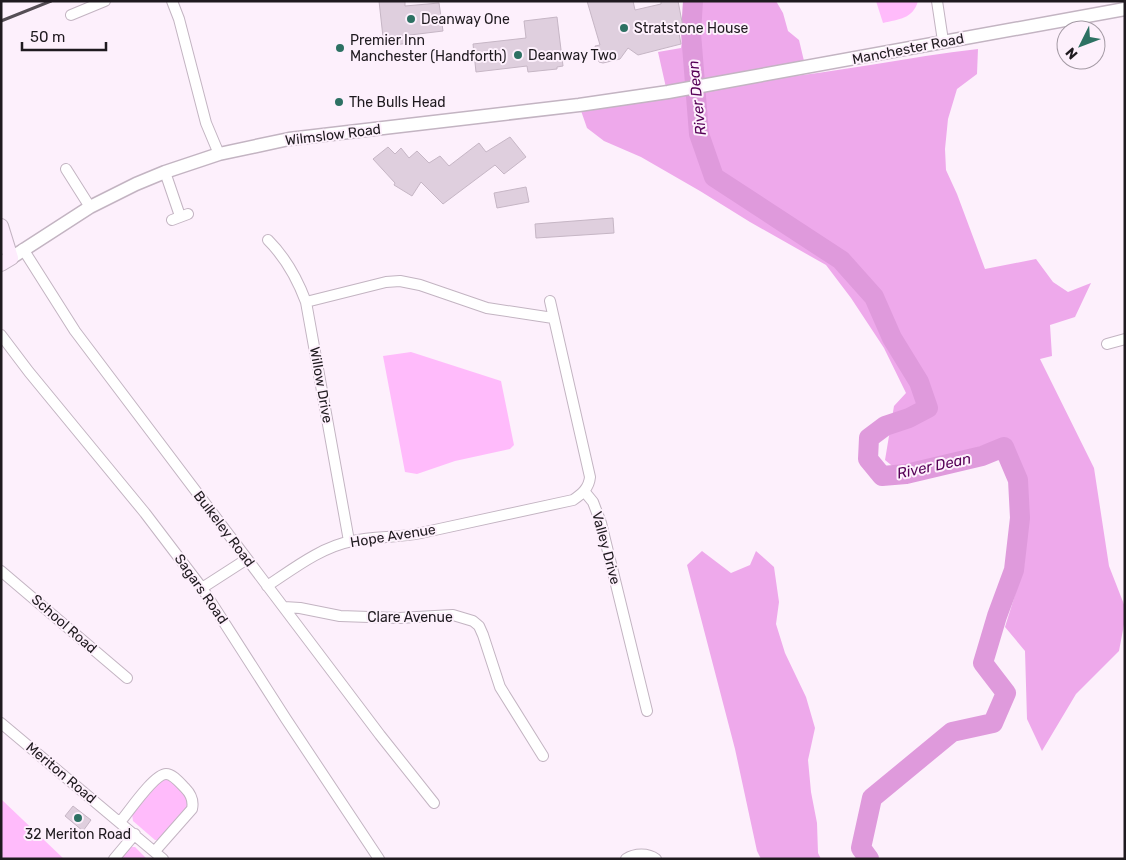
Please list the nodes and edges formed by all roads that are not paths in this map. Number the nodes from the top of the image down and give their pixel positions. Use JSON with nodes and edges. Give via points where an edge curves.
{"nodes":[{"id":1,"x":105,"y":1,"type":"edge"},
{"id":2,"x":172,"y":1,"type":"edge"},
{"id":3,"x":937,"y":1,"type":"edge"},
{"id":4,"x":1125,"y":9,"type":"edge"},
{"id":5,"x":71,"y":15,"type":"dead end"},
{"id":6,"x":943,"y":42,"type":"junction"},
{"id":7,"x":690,"y":87,"type":"joint"},
{"id":8,"x":219,"y":154,"type":"junction"},
{"id":9,"x":66,"y":168,"type":"dead end"},
{"id":10,"x":165,"y":172,"type":"junction"},
{"id":11,"x":90,"y":207,"type":"junction"},
{"id":12,"x":180,"y":216,"type":"dead end"},
{"id":13,"x":1,"y":226,"type":"edge"},
{"id":14,"x":268,"y":240,"type":"dead end"},
{"id":15,"x":23,"y":249,"type":"junction"},
{"id":16,"x":6,"y":261,"type":"edge"},
{"id":17,"x":550,"y":301,"type":"dead end"},
{"id":18,"x":306,"y":302,"type":"junction"},
{"id":19,"x":553,"y":318,"type":"junction"},
{"id":20,"x":1,"y":335,"type":"edge"},
{"id":21,"x":1125,"y":339,"type":"edge"},
{"id":22,"x":1107,"y":344,"type":"dead end"},
{"id":23,"x":584,"y":491,"type":"junction"},
{"id":24,"x":349,"y":541,"type":"junction"},
{"id":25,"x":247,"y":559,"type":"junction"},
{"id":26,"x":1,"y":571,"type":"edge"},
{"id":27,"x":267,"y":586,"type":"junction"},
{"id":28,"x":202,"y":588,"type":"junction"},
{"id":29,"x":284,"y":607,"type":"junction"},
{"id":30,"x":127,"y":678,"type":"dead end"},
{"id":31,"x":647,"y":711,"type":"dead end"},
{"id":32,"x":1,"y":723,"type":"edge"},
{"id":33,"x":543,"y":756,"type":"dead end"},
{"id":34,"x":434,"y":803,"type":"dead end"},
{"id":35,"x":120,"y":822,"type":"junction"},
{"id":36,"x":135,"y":834,"type":"junction"},
{"id":37,"x":155,"y":851,"type":"junction"},
{"id":38,"x":114,"y":859,"type":"edge"},
{"id":39,"x":163,"y":859,"type":"edge"},
{"id":40,"x":380,"y":859,"type":"edge"},
{"id":41,"x":626,"y":859,"type":"edge"},
{"id":42,"x":656,"y":859,"type":"edge"}],
"edges":[{"from":1,"to":5,"type":"street"},
{"from":2,"to":8,"type":"street","via":[[206,123]]},
{"from":3,"to":6,"type":"street"},
{"from":4,"to":6,"type":"street","name":"Manchester Road"},
{"from":6,"to":7,"type":"street","name":"Manchester Road"},
{"from":7,"to":8,"type":"street","name":"Wilmslow Road","via":[[579,105],[289,139]]},
{"from":8,"to":10,"type":"street","name":"Wilmslow Road"},
{"from":9,"to":11,"type":"street"},
{"from":10,"to":11,"type":"street","name":"Wilmslow Road"},
{"from":10,"to":12,"type":"street"},
{"from":11,"to":15,"type":"street","name":"Wilmslow Road"},
{"from":13,"to":16,"type":"main road"},
{"from":14,"to":18,"type":"street","name":"Willow Drive","via":[[290,267]]},
{"from":15,"to":16,"type":"street","name":"Wilmslow Road"},
{"from":15,"to":25,"type":"street","name":"Bulkeley Road","via":[[75,331]]},
{"from":17,"to":19,"type":"street"},
{"from":18,"to":19,"type":"street","via":[[400,281],[487,308]]},
{"from":18,"to":24,"type":"street","name":"Willow Drive"},
{"from":19,"to":23,"type":"street","via":[[590,477]]},
{"from":20,"to":28,"type":"street","name":"Sagars Road"},
{"from":21,"to":22,"type":"street"},
{"from":23,"to":24,"type":"street","name":"Hope Avenue","via":[[573,500],[407,536]]},
{"from":23,"to":31,"type":"street","name":"Valley Drive","via":[[598,511]]},
{"from":24,"to":27,"type":"street","name":"Hope Avenue","via":[[312,557]]},
{"from":25,"to":27,"type":"street","name":"Bulkeley Road"},
{"from":25,"to":28,"type":"street"},
{"from":26,"to":30,"type":"street","name":"School Road"},
{"from":27,"to":29,"type":"street","name":"Bulkeley Road"},
{"from":28,"to":40,"type":"street","name":"Sagars Road"},
{"from":29,"to":33,"type":"street","name":"Clare Avenue","via":[[340,616],[399,618],[453,615],[473,621],[483,635],[500,687]]},
{"from":29,"to":34,"type":"street","name":"Bulkeley Road"},
{"from":32,"to":35,"type":"street","name":"Meriton Road"},
{"from":35,"to":36,"type":"street","name":"Meriton Road"},
{"from":35,"to":37,"type":"street","via":[[158,777],[167,773],[178,780],[190,793],[192,809]]},
{"from":36,"to":37,"type":"street","name":"Meriton Road"},
{"from":36,"to":38,"type":"street"},
{"from":37,"to":39,"type":"street","name":"Meriton Road"},
{"from":41,"to":42,"type":"street","via":[[642,854]]}]}
